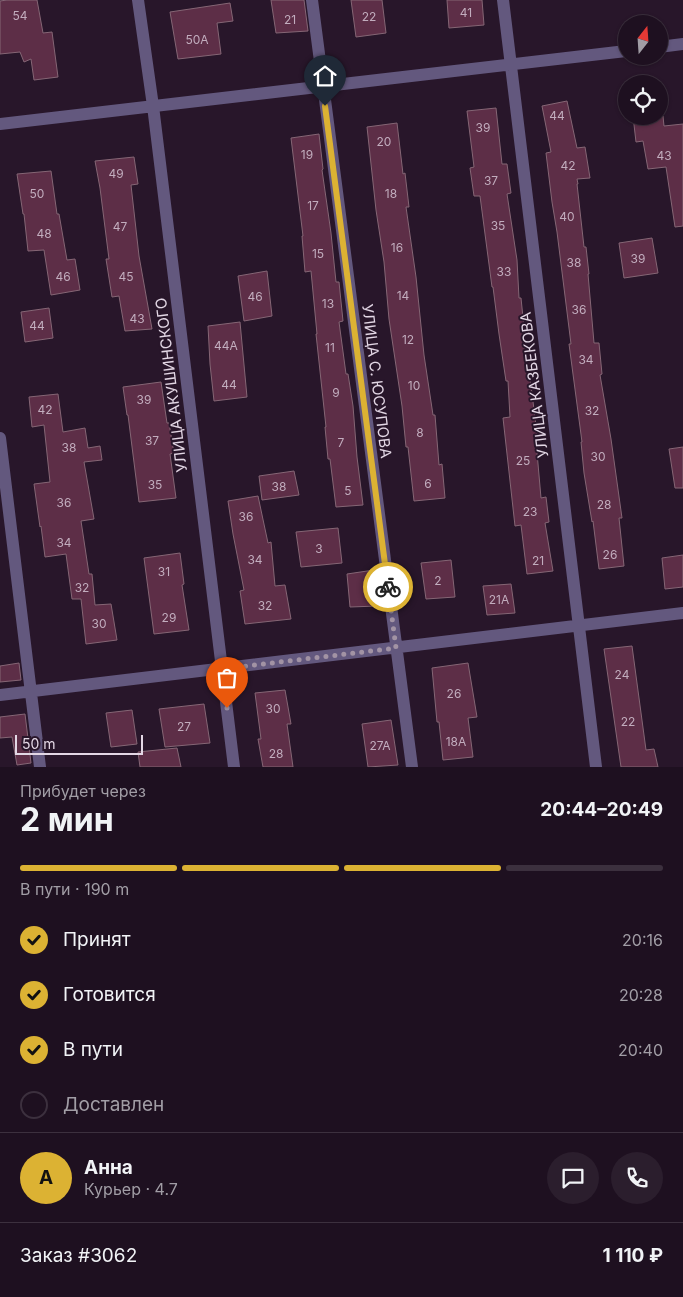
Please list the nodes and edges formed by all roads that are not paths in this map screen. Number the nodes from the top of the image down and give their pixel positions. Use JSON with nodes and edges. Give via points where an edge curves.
{"nodes":[{"id":1,"x":138,"y":0,"type":"edge"},
{"id":2,"x":312,"y":0,"type":"edge"},
{"id":3,"x":504,"y":0,"type":"edge"},
{"id":4,"x":683,"y":44,"type":"edge"},
{"id":5,"x":668,"y":46,"type":"edge"},
{"id":6,"x":618,"y":52,"type":"edge"},
{"id":7,"x":512,"y":64,"type":"junction"},
{"id":8,"x":322,"y":86,"type":"junction"},
{"id":9,"x":153,"y":106,"type":"junction"},
{"id":10,"x":0,"y":124,"type":"edge"},
{"id":11,"x":0,"y":438,"type":"edge"},
{"id":12,"x":683,"y":613,"type":"edge"},
{"id":13,"x":579,"y":626,"type":"junction"},
{"id":14,"x":396,"y":648,"type":"junction"},
{"id":15,"x":222,"y":669,"type":"junction"},
{"id":16,"x":30,"y":692,"type":"junction"},
{"id":17,"x":0,"y":696,"type":"edge"},
{"id":18,"x":40,"y":767,"type":"edge"},
{"id":19,"x":234,"y":767,"type":"edge"},
{"id":20,"x":412,"y":767,"type":"edge"},
{"id":21,"x":596,"y":767,"type":"edge"}],
"edges":[{"from":1,"to":9,"type":"street","name":"УЛИЦА АКУШИНСКОГО"},
{"from":2,"to":8,"type":"street","name":"УЛИЦА С. ЮСУПОВА"},
{"from":3,"to":7,"type":"street","name":"УЛИЦА КАЗБЕКОВА"},
{"from":4,"to":5,"type":"street"},
{"from":6,"to":7,"type":"street"},
{"from":7,"to":8,"type":"street"},
{"from":7,"to":13,"type":"street","name":"УЛИЦА КАЗБЕКОВА"},
{"from":8,"to":9,"type":"street"},
{"from":8,"to":14,"type":"street","name":"УЛИЦА С. ЮСУПОВА"},
{"from":9,"to":10,"type":"street"},
{"from":9,"to":15,"type":"street","name":"УЛИЦА АКУШИНСКОГО"},
{"from":11,"to":16,"type":"street"},
{"from":12,"to":13,"type":"street"},
{"from":13,"to":14,"type":"street"},
{"from":13,"to":21,"type":"street","name":"УЛИЦА КАЗБЕКОВА"},
{"from":14,"to":15,"type":"street"},
{"from":14,"to":20,"type":"street","name":"УЛИЦА С. ЮСУПОВА"},
{"from":15,"to":16,"type":"street"},
{"from":15,"to":19,"type":"street","name":"УЛИЦА АКУШИНСКОГО"},
{"from":16,"to":17,"type":"street"},
{"from":16,"to":18,"type":"street"}]}
